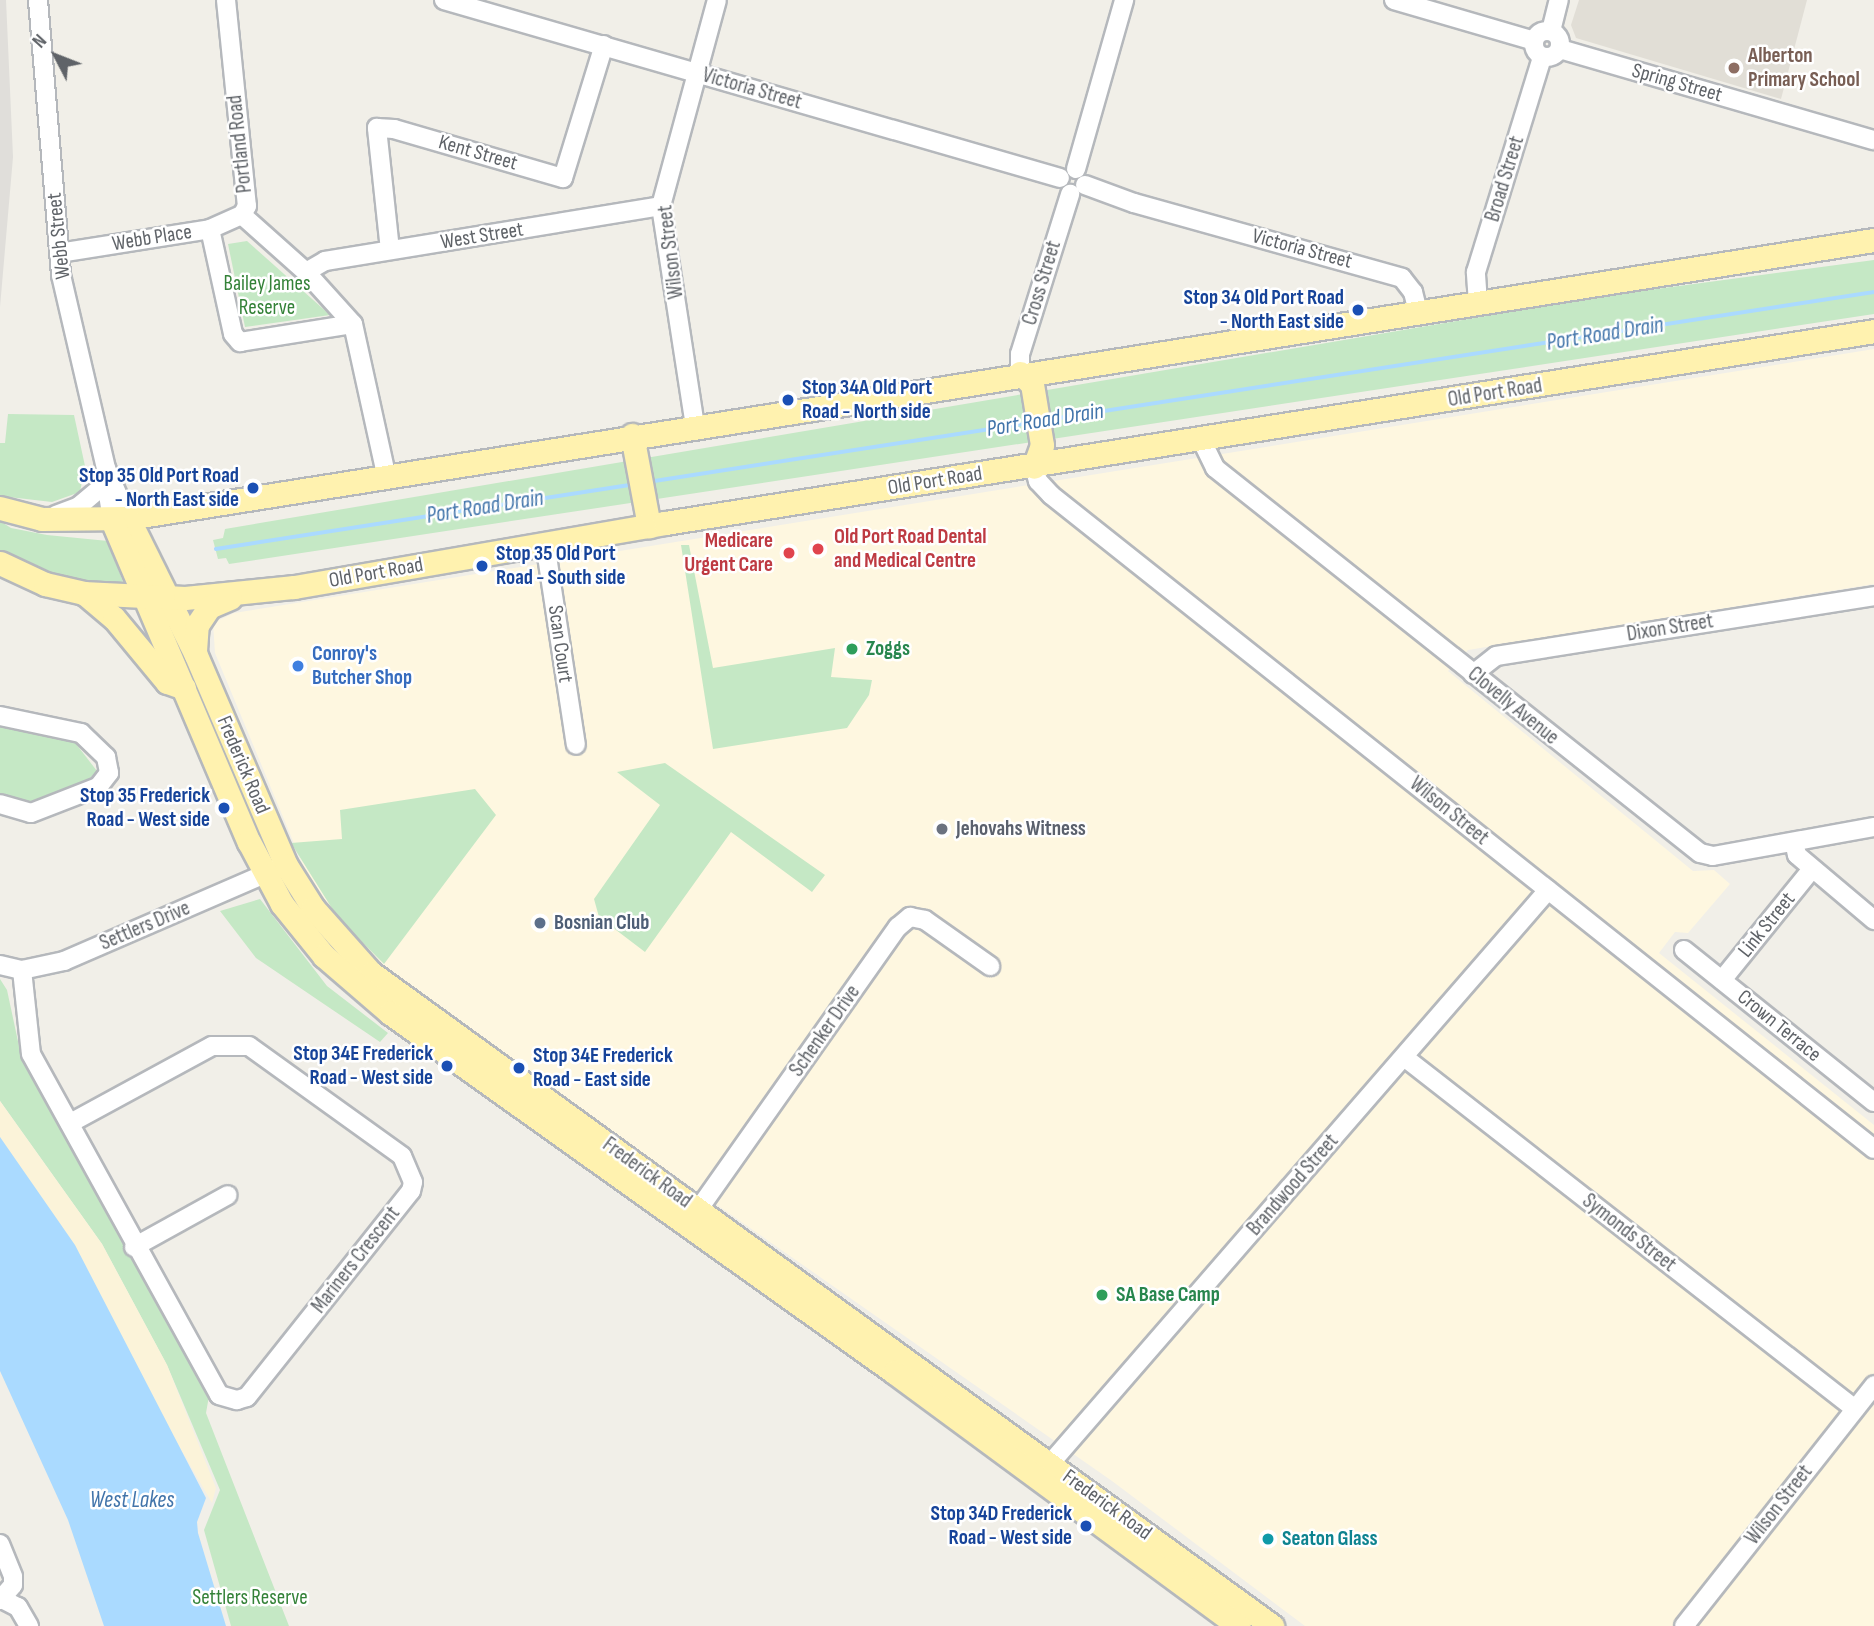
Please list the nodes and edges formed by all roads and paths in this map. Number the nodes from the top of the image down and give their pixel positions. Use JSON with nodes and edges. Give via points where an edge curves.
{"nodes":[{"id":1,"x":38,"y":0,"type":"edge"},
{"id":2,"x":226,"y":0,"type":"edge"},
{"id":3,"x":444,"y":0,"type":"edge"},
{"id":4,"x":717,"y":0,"type":"edge"},
{"id":5,"x":1124,"y":0,"type":"edge"},
{"id":6,"x":1394,"y":0,"type":"edge"},
{"id":7,"x":1559,"y":0,"type":"edge"},
{"id":8,"x":1551,"y":31,"type":"junction"},
{"id":9,"x":604,"y":46,"type":"junction"},
{"id":10,"x":1538,"y":49,"type":"junction"},
{"id":11,"x":1560,"y":49,"type":"junction"},
{"id":12,"x":696,"y":72,"type":"junction"},
{"id":13,"x":1874,"y":141,"type":"edge"},
{"id":14,"x":1073,"y":181,"type":"junction"},
{"id":15,"x":661,"y":206,"type":"junction"},
{"id":16,"x":242,"y":215,"type":"junction"},
{"id":17,"x":210,"y":229,"type":"junction"},
{"id":18,"x":1874,"y":240,"type":"edge"},
{"id":19,"x":390,"y":250,"type":"junction"},
{"id":20,"x":59,"y":253,"type":"junction"},
{"id":21,"x":306,"y":272,"type":"junction"},
{"id":22,"x":1478,"y":303,"type":"junction"},
{"id":23,"x":1418,"y":312,"type":"junction"},
{"id":24,"x":353,"y":324,"type":"junction"},
{"id":25,"x":1874,"y":331,"type":"edge"},
{"id":26,"x":1026,"y":381,"type":"junction"},
{"id":27,"x":695,"y":426,"type":"junction"},
{"id":28,"x":632,"y":435,"type":"junction"},
{"id":29,"x":1201,"y":439,"type":"junction"},
{"id":30,"x":1034,"y":467,"type":"junction"},
{"id":31,"x":386,"y":474,"type":"junction"},
{"id":32,"x":105,"y":476,"type":"junction"},
{"id":33,"x":0,"y":508,"type":"edge"},
{"id":34,"x":42,"y":519,"type":"junction"},
{"id":35,"x":123,"y":525,"type":"junction"},
{"id":36,"x":649,"y":526,"type":"junction"},
{"id":37,"x":545,"y":543,"type":"junction"},
{"id":38,"x":0,"y":563,"type":"edge"},
{"id":39,"x":83,"y":593,"type":"junction"},
{"id":40,"x":239,"y":594,"type":"junction"},
{"id":41,"x":1874,"y":596,"type":"edge"},
{"id":42,"x":158,"y":598,"type":"junction"},
{"id":43,"x":195,"y":653,"type":"junction"},
{"id":44,"x":1473,"y":674,"type":"junction"},
{"id":45,"x":184,"y":688,"type":"junction"},
{"id":46,"x":0,"y":716,"type":"edge"},
{"id":47,"x":576,"y":745,"type":"dead end"},
{"id":48,"x":0,"y":804,"type":"edge"},
{"id":49,"x":1874,"y":827,"type":"edge"},
{"id":50,"x":1794,"y":842,"type":"junction"},
{"id":51,"x":1812,"y":869,"type":"junction"},
{"id":52,"x":276,"y":870,"type":"junction"},
{"id":53,"x":1548,"y":890,"type":"junction"},
{"id":54,"x":1874,"y":920,"type":"edge"},
{"id":55,"x":1684,"y":950,"type":"dead end"},
{"id":56,"x":0,"y":965,"type":"edge"},
{"id":57,"x":990,"y":966,"type":"dead end"},
{"id":58,"x":22,"y":970,"type":"junction"},
{"id":59,"x":1722,"y":980,"type":"junction"},
{"id":60,"x":1404,"y":1057,"type":"junction"},
{"id":61,"x":1874,"y":1102,"type":"edge"},
{"id":62,"x":70,"y":1123,"type":"junction"},
{"id":63,"x":1874,"y":1149,"type":"edge"},
{"id":64,"x":228,"y":1195,"type":"dead end"},
{"id":65,"x":693,"y":1217,"type":"junction"},
{"id":66,"x":134,"y":1247,"type":"junction"},
{"id":67,"x":1874,"y":1385,"type":"edge"},
{"id":68,"x":1854,"y":1409,"type":"junction"},
{"id":69,"x":1044,"y":1471,"type":"junction"},
{"id":70,"x":0,"y":1544,"type":"edge"},
{"id":71,"x":1,"y":1599,"type":"edge"},
{"id":72,"x":29,"y":1626,"type":"edge"},
{"id":73,"x":1238,"y":1626,"type":"edge"},
{"id":74,"x":1272,"y":1626,"type":"edge"},
{"id":75,"x":1684,"y":1626,"type":"edge"}],
"edges":[{"from":1,"to":20,"type":"street","name":"Webb Street"},
{"from":2,"to":16,"type":"street","name":"Portland Road","via":[[247,206]]},
{"from":3,"to":9,"type":"street","name":"Victoria Street"},
{"from":4,"to":12,"type":"street","name":"Wilson Street"},
{"from":5,"to":14,"type":"street","name":"Cross Street"},
{"from":6,"to":10,"type":"street"},
{"from":7,"to":8,"type":"street"},
{"from":8,"to":10,"type":"street","via":[[1540,33]]},
{"from":8,"to":11,"type":"street","via":[[1558,36]]},
{"from":9,"to":12,"type":"street","name":"Victoria Street"},
{"from":9,"to":19,"type":"street","name":"Kent Street","via":[[563,178],[377,128]]},
{"from":10,"to":11,"type":"street","via":[[1555,56]]},
{"from":10,"to":22,"type":"street","name":"Broad Street","via":[[1476,272]]},
{"from":11,"to":13,"type":"street","name":"Spring Street"},
{"from":12,"to":14,"type":"street","name":"Victoria Street"},
{"from":12,"to":15,"type":"street","name":"Wilson Street"},
{"from":14,"to":23,"type":"street","name":"Victoria Street","via":[[1134,203],[1402,278],[1413,292]]},
{"from":14,"to":26,"type":"street","name":"Cross Street","via":[[1020,354]]},
{"from":15,"to":19,"type":"street","name":"West Street"},
{"from":15,"to":27,"type":"street","name":"Wilson Street"},
{"from":16,"to":17,"type":"street","name":"Webb Place"},
{"from":16,"to":21,"type":"street","name":"Portland Road"},
{"from":17,"to":20,"type":"street","name":"Webb Place"},
{"from":17,"to":24,"type":"street","via":[[233,334],[240,342]]},
{"from":18,"to":22,"type":"main road"},
{"from":19,"to":21,"type":"street","name":"West Street","via":[[325,261]]},
{"from":20,"to":32,"type":"street","name":"Webb Street"},
{"from":21,"to":24,"type":"street","name":"Portland Road"},
{"from":22,"to":23,"type":"main road"},
{"from":23,"to":26,"type":"main road"},
{"from":24,"to":31,"type":"street","name":"Portland Road"},
{"from":25,"to":29,"type":"main road","name":"Old Port Road"},
{"from":26,"to":27,"type":"main road"},
{"from":26,"to":30,"type":"main road","via":[[1042,445]]},
{"from":27,"to":28,"type":"main road"},
{"from":28,"to":31,"type":"main road"},
{"from":28,"to":36,"type":"main road"},
{"from":29,"to":30,"type":"main road","name":"Old Port Road"},
{"from":29,"to":44,"type":"street","name":"Clovelly Avenue","via":[[1215,468]]},
{"from":30,"to":36,"type":"main road","name":"Old Port Road"},
{"from":30,"to":53,"type":"street","name":"Wilson Street","via":[[1038,481],[1051,495]]},
{"from":31,"to":35,"type":"main road"},
{"from":32,"to":34,"type":"street","via":[[79,506]]},
{"from":32,"to":35,"type":"street","name":"Webb Street"},
{"from":33,"to":34,"type":"main road"},
{"from":34,"to":35,"type":"main road","via":[[55,530]]},
{"from":35,"to":42,"type":"main road"},
{"from":36,"to":37,"type":"main road","name":"Old Port Road"},
{"from":37,"to":40,"type":"main road","name":"Old Port Road"},
{"from":37,"to":47,"type":"street","name":"Scan Court"},
{"from":38,"to":39,"type":"main road","name":"Old Port Road","via":[[45,584]]},
{"from":39,"to":42,"type":"main road","name":"Old Port Road"},
{"from":39,"to":45,"type":"main road","via":[[114,618],[167,682]]},
{"from":40,"to":42,"type":"main road","name":"Old Port Road"},
{"from":40,"to":43,"type":"main road","via":[[209,607],[197,625]]},
{"from":41,"to":44,"type":"street","name":"Dixon Street","via":[[1496,656]]},
{"from":42,"to":43,"type":"main road","name":"Frederick Road"},
{"from":42,"to":45,"type":"main road","name":"Frederick Road"},
{"from":43,"to":52,"type":"main road","name":"Frederick Road"},
{"from":44,"to":50,"type":"street","name":"Clovelly Avenue","via":[[1700,853],[1713,856]]},
{"from":45,"to":52,"type":"main road","name":"Frederick Road"},
{"from":46,"to":48,"type":"street","via":[[81,733],[106,757],[109,773],[98,788],[31,813]]},
{"from":49,"to":50,"type":"street","name":"Clovelly Avenue"},
{"from":50,"to":51,"type":"street","via":[[1794,852]]},
{"from":51,"to":54,"type":"street"},
{"from":51,"to":59,"type":"street","name":"Link Street"},
{"from":52,"to":58,"type":"street","name":"Settlers Drive","via":[[64,961]]},
{"from":52,"to":65,"type":"main road","name":"Frederick Road","via":[[371,974]]},
{"from":53,"to":60,"type":"street","name":"Brandwood Street"},
{"from":53,"to":63,"type":"street","name":"Wilson Street"},
{"from":55,"to":59,"type":"street","name":"Crown Terrace"},
{"from":56,"to":58,"type":"street","name":"Settlers Drive"},
{"from":57,"to":65,"type":"street","name":"Schenker Drive","via":[[925,920],[904,922]]},
{"from":58,"to":62,"type":"street","name":"Mariners Crescent","via":[[31,1054]]},
{"from":59,"to":61,"type":"street","name":"Crown Terrace"},
{"from":60,"to":68,"type":"street","name":"Symonds Street"},
{"from":60,"to":69,"type":"street","name":"Brandwood Street"},
{"from":62,"to":66,"type":"street","name":"Mariners Crescent"},
{"from":62,"to":66,"type":"street","name":"Mariners Crescent","via":[[212,1046],[248,1046],[402,1156],[412,1172],[411,1191],[254,1388],[237,1400],[219,1395],[210,1385]]},
{"from":64,"to":66,"type":"street"},
{"from":65,"to":69,"type":"main road","name":"Frederick Road"},
{"from":67,"to":68,"type":"street","name":"Wilson Street"},
{"from":68,"to":75,"type":"street","name":"Wilson Street"},
{"from":69,"to":73,"type":"main road","name":"Frederick Road"},
{"from":69,"to":74,"type":"main road","name":"Frederick Road"},
{"from":70,"to":71,"type":"street","via":[[13,1577]]},
{"from":71,"to":72,"type":"street","via":[[18,1607]]}]}
